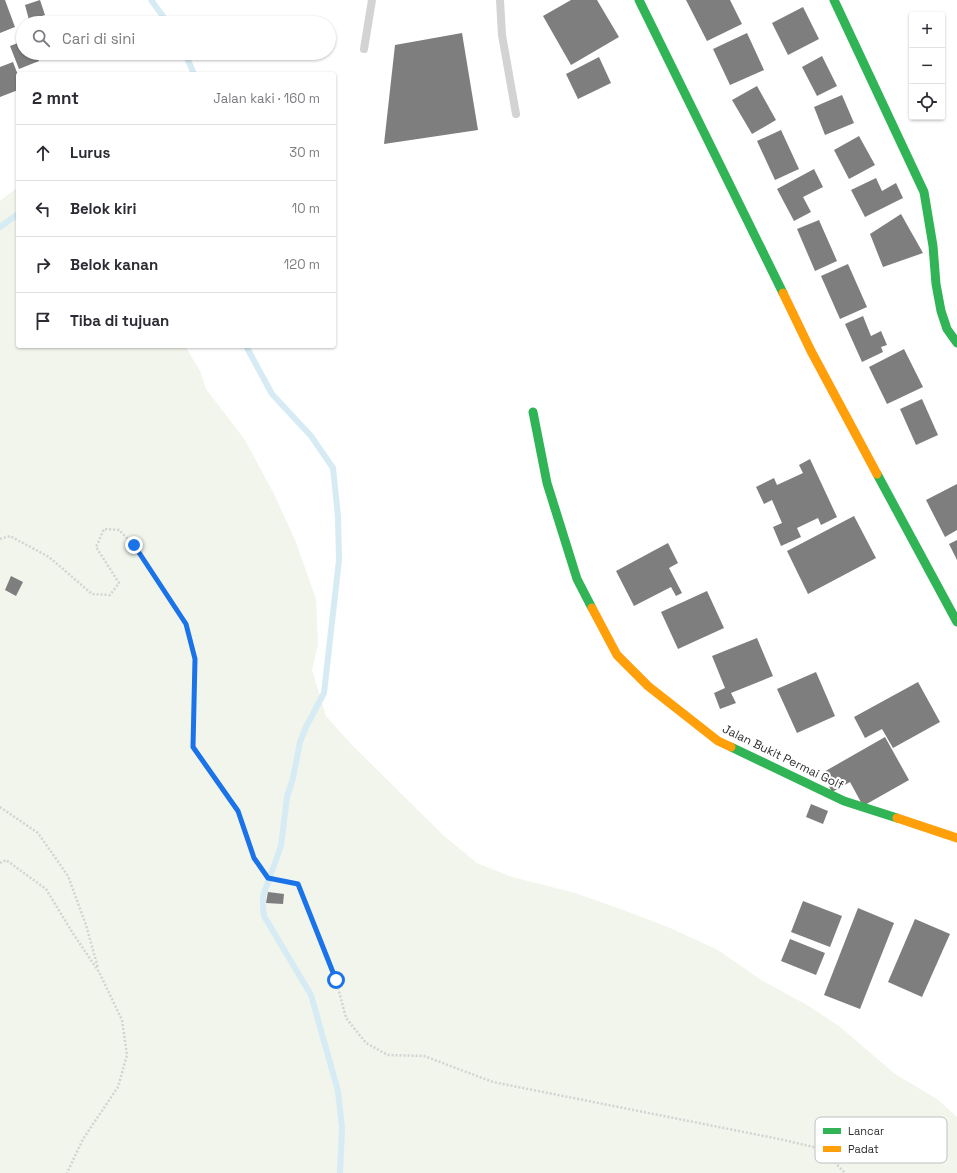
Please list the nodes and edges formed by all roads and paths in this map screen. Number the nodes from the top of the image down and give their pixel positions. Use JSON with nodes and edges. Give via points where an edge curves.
{"nodes":[{"id":1,"x":372,"y":0,"type":"edge"},
{"id":2,"x":500,"y":0,"type":"edge"},
{"id":3,"x":639,"y":0,"type":"edge"},
{"id":4,"x":834,"y":0,"type":"edge"},
{"id":5,"x":364,"y":49,"type":"dead end"},
{"id":6,"x":516,"y":114,"type":"dead end"},
{"id":7,"x":957,"y":343,"type":"edge"},
{"id":8,"x":532,"y":412,"type":"dead end"},
{"id":9,"x":0,"y":539,"type":"edge"},
{"id":10,"x":957,"y":622,"type":"edge"},
{"id":11,"x":0,"y":807,"type":"edge"},
{"id":12,"x":957,"y":838,"type":"edge"},
{"id":13,"x":0,"y":862,"type":"edge"},
{"id":14,"x":99,"y":972,"type":"junction"},
{"id":15,"x":815,"y":1147,"type":"edge"},
{"id":16,"x":835,"y":1163,"type":"edge"},
{"id":17,"x":67,"y":1173,"type":"edge"},
{"id":18,"x":845,"y":1173,"type":"edge"}],
"edges":[{"from":1,"to":5,"type":"lane"},
{"from":2,"to":6,"type":"lane","via":[[502,35]]},
{"from":3,"to":10,"type":"street","via":[[811,351]]},
{"from":4,"to":7,"type":"street","via":[[924,192],[941,311],[947,329]]},
{"from":8,"to":12,"type":"street","name":"Jalan Bukit Permai Golf","via":[[546,483],[577,579],[617,655],[648,686],[718,741],[844,801]]},
{"from":9,"to":15,"type":"path","via":[[10,536],[49,557],[92,594],[110,596],[119,584],[96,547],[104,529],[119,530],[134,545],[186,624],[195,659],[193,747],[238,811],[254,858],[268,878],[298,884],[336,980],[346,1018],[366,1043],[388,1056],[424,1056],[493,1082]]},
{"from":11,"to":14,"type":"path","via":[[38,833],[68,876]]},
{"from":13,"to":14,"type":"path","via":[[6,860],[46,889]]},
{"from":14,"to":17,"type":"path","via":[[122,1020],[128,1055],[118,1087],[83,1138]]},
{"from":16,"to":18,"type":"path"}]}
